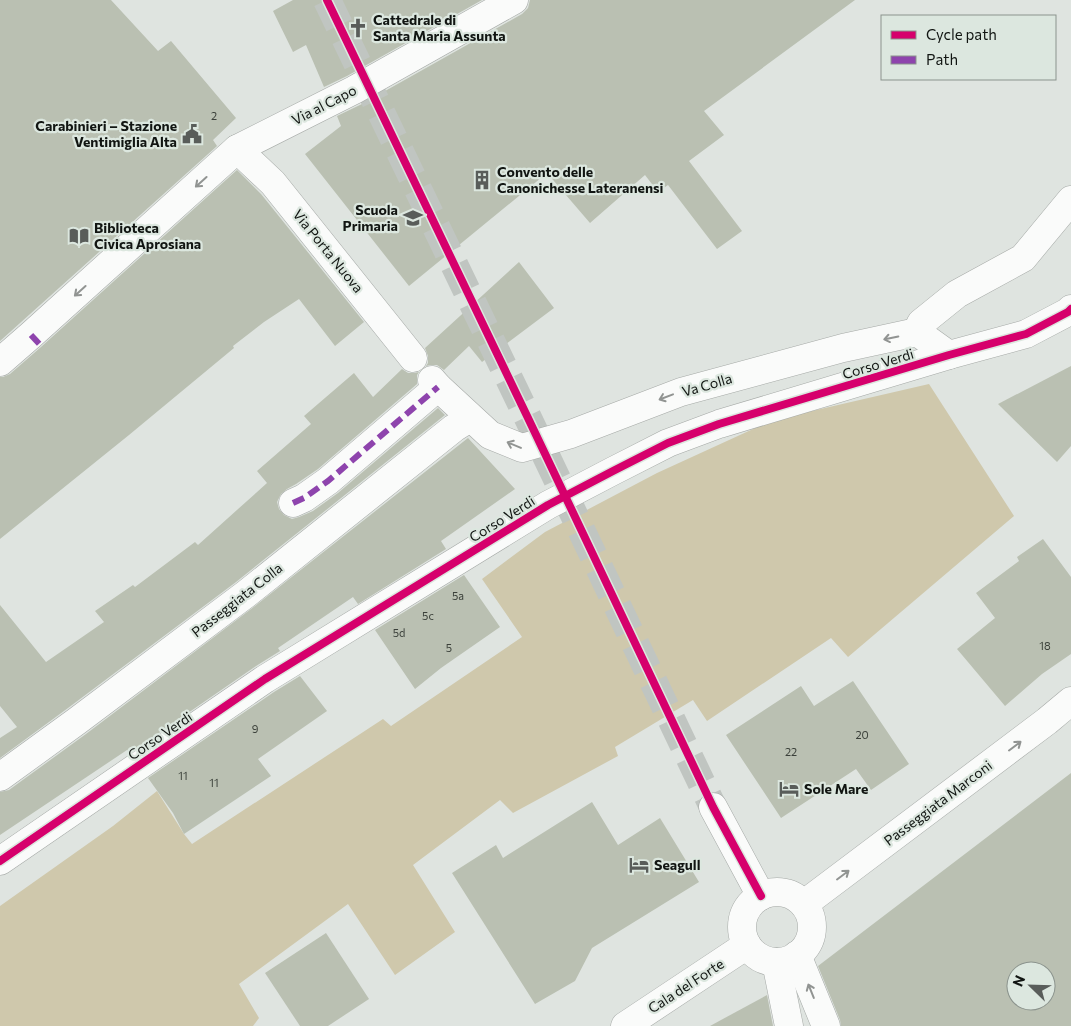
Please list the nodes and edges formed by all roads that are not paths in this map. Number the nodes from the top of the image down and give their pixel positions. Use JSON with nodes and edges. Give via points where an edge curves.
{"nodes":[{"id":1,"x":514,"y":0,"type":"edge"},
{"id":2,"x":237,"y":149,"type":"junction"},
{"id":3,"x":1071,"y":200,"type":"edge"},
{"id":4,"x":1071,"y":309,"type":"edge"},
{"id":5,"x":917,"y":332,"type":"junction"},
{"id":6,"x":949,"y":355,"type":"junction"},
{"id":7,"x":414,"y":358,"type":"dead end"},
{"id":8,"x":0,"y":362,"type":"edge"},
{"id":9,"x":470,"y":418,"type":"junction"},
{"id":10,"x":294,"y":503,"type":"dead end"},
{"id":11,"x":1071,"y":701,"type":"edge"},
{"id":12,"x":0,"y":777,"type":"edge"},
{"id":13,"x":713,"y":807,"type":"tunnel mouth"},
{"id":14,"x":0,"y":862,"type":"edge"},
{"id":15,"x":761,"y":896,"type":"junction"},
{"id":16,"x":804,"y":904,"type":"junction"},
{"id":17,"x":747,"y":945,"type":"junction"},
{"id":18,"x":786,"y":959,"type":"junction"},
{"id":19,"x":625,"y":1026,"type":"edge"},
{"id":20,"x":789,"y":1026,"type":"edge"},
{"id":21,"x":826,"y":1026,"type":"edge"}],
"edges":[{"from":1,"to":2,"type":"street","name":"Via al Capo","via":[[354,90]]},
{"from":2,"to":7,"type":"street","name":"Via Porta Nuova","via":[[273,183]]},
{"from":2,"to":8,"type":"street","name":"Via al Capo","one_way":true,"via":[[37,342]]},
{"from":3,"to":5,"type":"street","via":[[1023,258],[957,294],[921,323]]},
{"from":4,"to":6,"type":"street","name":"Corso Verdi","via":[[1026,334]]},
{"from":5,"to":6,"type":"street"},
{"from":5,"to":9,"type":"street","name":"Va Colla","one_way":true,"via":[[842,348],[681,392],[571,434],[522,448],[490,435]]},
{"from":6,"to":14,"type":"street","name":"Corso Verdi","via":[[719,424],[668,443],[548,505],[265,679]]},
{"from":9,"to":10,"type":"street","via":[[435,384],[328,481]]},
{"from":9,"to":12,"type":"street","name":"Passeggiata Colla","via":[[246,594]]},
{"from":16,"to":11,"type":"street","name":"Passeggiata Marconi","one_way":true},
{"from":13,"to":15,"type":"street"},
{"from":15,"to":16,"type":"street","via":[[784,892]]},
{"from":15,"to":17,"type":"street","via":[[745,913],[742,924]]},
{"from":16,"to":18,"type":"street","via":[[810,914],[810,938],[805,948]]},
{"from":17,"to":18,"type":"street","via":[[765,960]]},
{"from":17,"to":19,"type":"street","name":"Cala del Forte"},
{"from":18,"to":20,"type":"street"},
{"from":21,"to":18,"type":"street","one_way":true}]}
